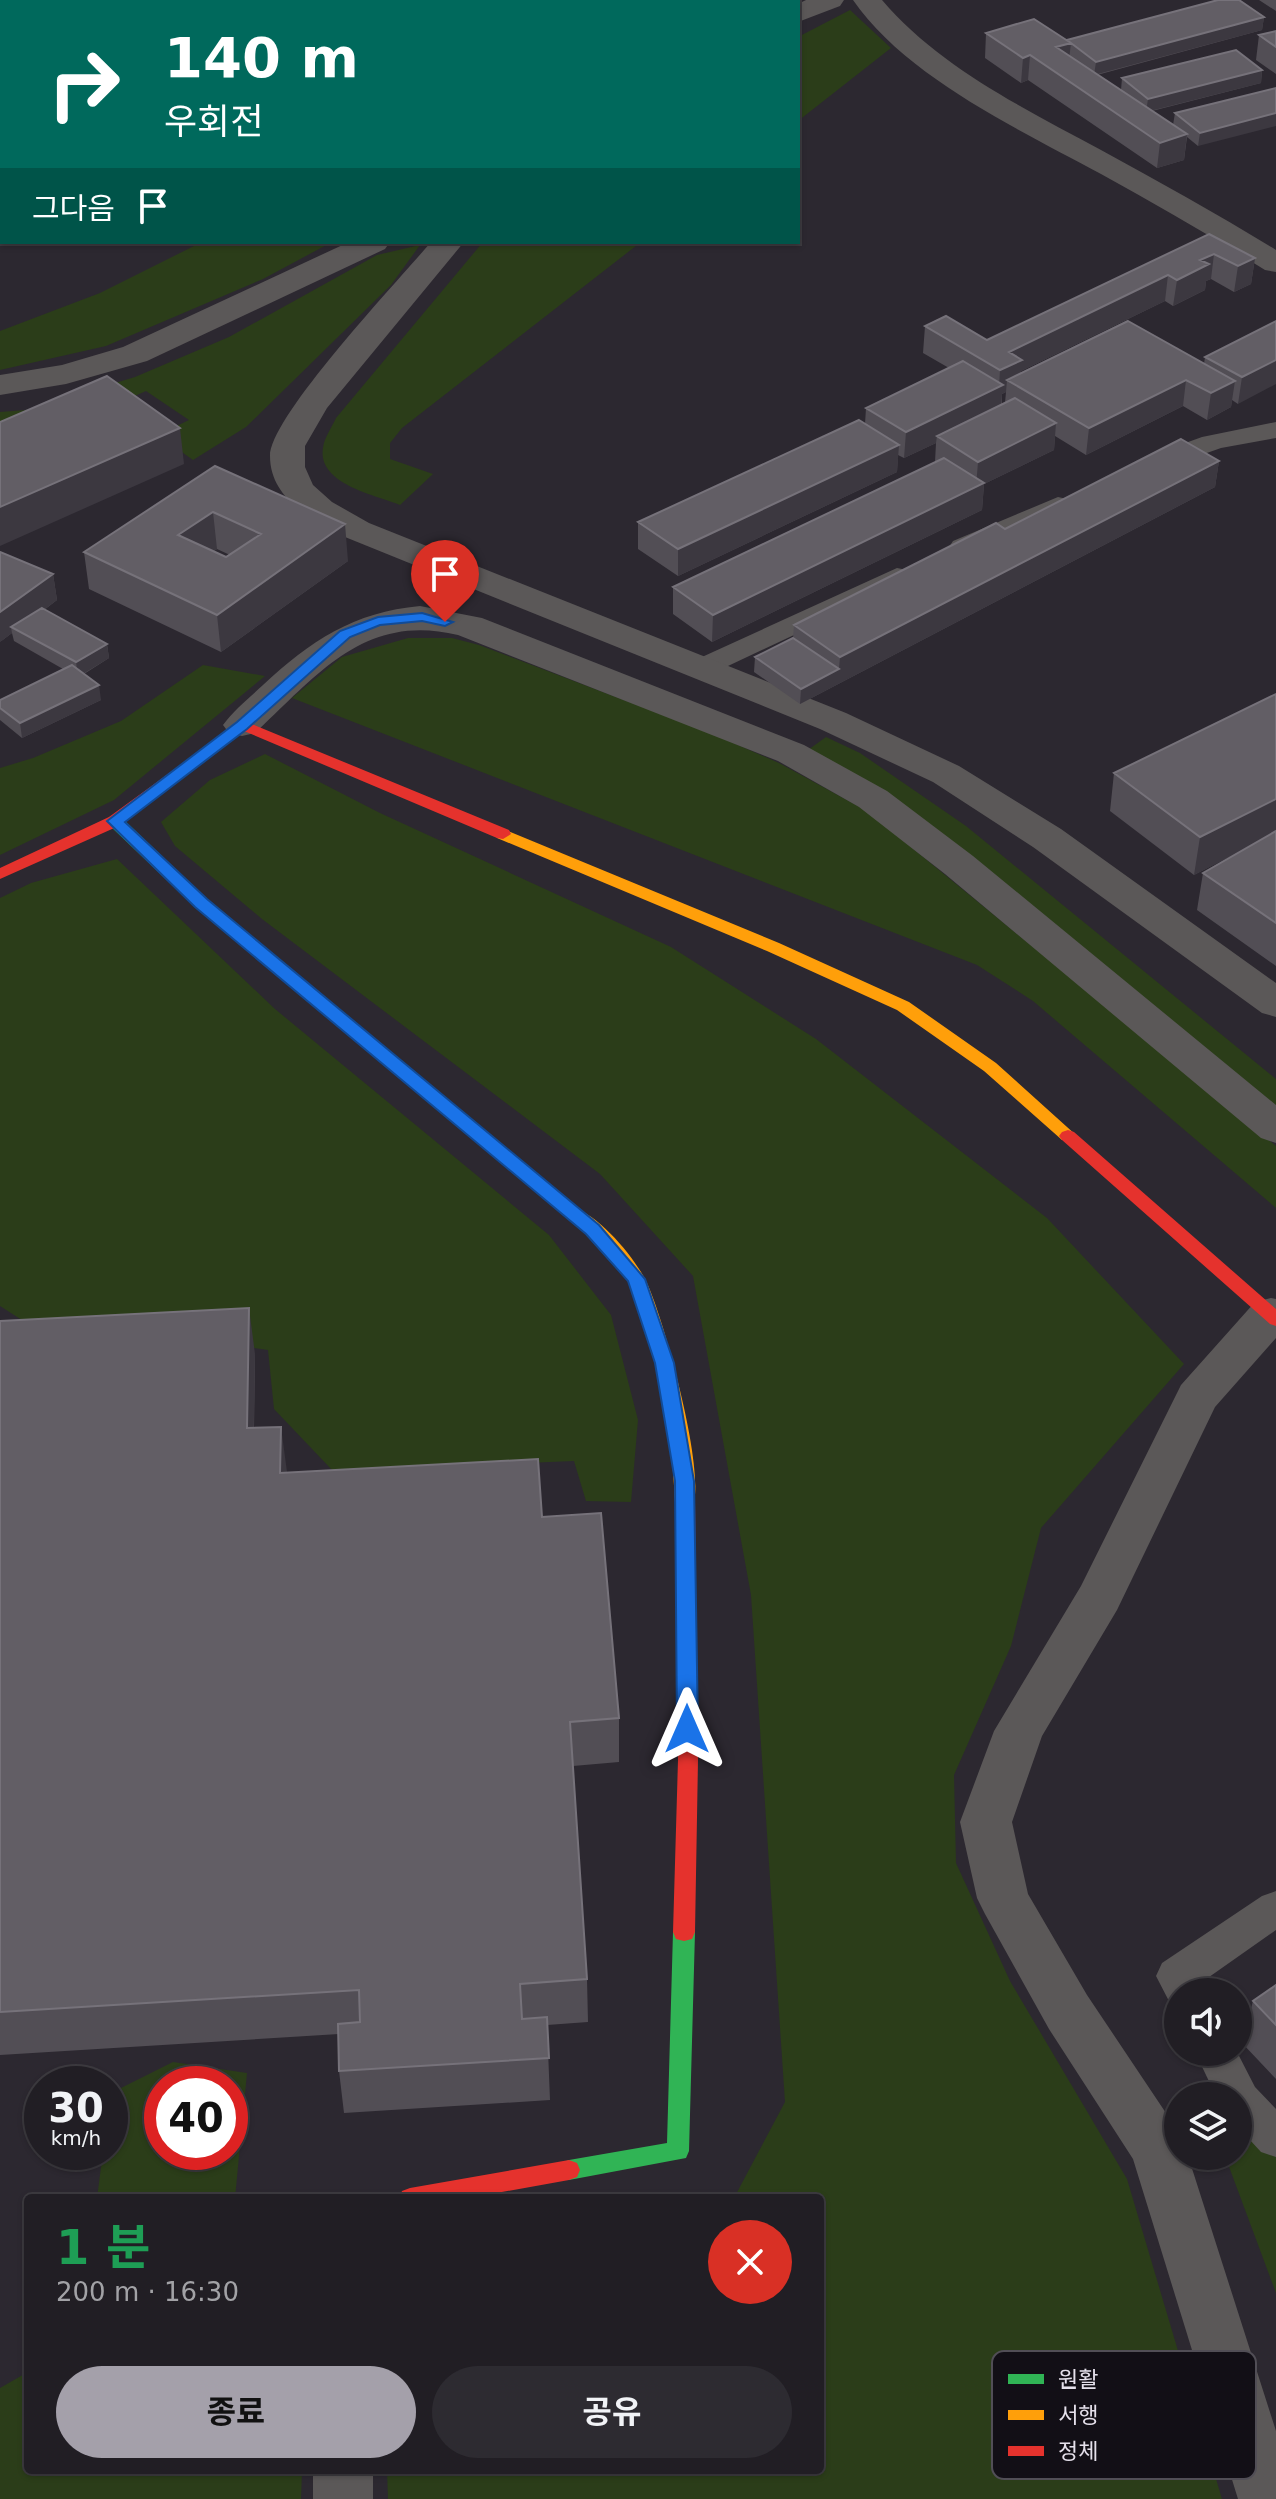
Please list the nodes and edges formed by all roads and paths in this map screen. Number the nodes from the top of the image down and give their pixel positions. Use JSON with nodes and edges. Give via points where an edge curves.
{"nodes":[{"id":1,"x":830,"y":0,"type":"edge"},
{"id":2,"x":867,"y":0,"type":"edge"},
{"id":3,"x":800,"y":13,"type":"edge"},
{"id":4,"x":370,"y":244,"type":"edge"},
{"id":5,"x":446,"y":244,"type":"edge"},
{"id":6,"x":1276,"y":263,"type":"edge"},
{"id":7,"x":0,"y":385,"type":"edge"},
{"id":8,"x":1276,"y":430,"type":"edge"},
{"id":9,"x":1124,"y":476,"type":"edge"},
{"id":10,"x":1081,"y":495,"type":"edge"},
{"id":11,"x":701,"y":668,"type":"junction"},
{"id":12,"x":242,"y":725,"type":"junction"},
{"id":13,"x":115,"y":821,"type":"junction"},
{"id":14,"x":0,"y":874,"type":"edge"},
{"id":15,"x":1276,"y":1003,"type":"edge"},
{"id":16,"x":1276,"y":1128,"type":"edge"},
{"id":17,"x":1274,"y":1317,"type":"edge"},
{"id":18,"x":1276,"y":1908,"type":"edge"},
{"id":19,"x":1178,"y":1978,"type":"edge"},
{"id":20,"x":1223,"y":2066,"type":"edge"},
{"id":21,"x":1276,"y":2138,"type":"edge"},
{"id":22,"x":433,"y":2194,"type":"edge"},
{"id":23,"x":1221,"y":2351,"type":"edge"},
{"id":24,"x":1256,"y":2461,"type":"edge"},
{"id":25,"x":343,"y":2474,"type":"edge"},
{"id":26,"x":343,"y":2499,"type":"edge"},
{"id":27,"x":1268,"y":2499,"type":"edge"}],
"edges":[{"from":1,"to":3,"type":"street"},
{"from":2,"to":6,"type":"street","via":[[897,36],[1001,108]]},
{"from":4,"to":7,"type":"street","via":[[135,354],[66,374]]},
{"from":5,"to":11,"type":"street","via":[[297,428],[287,450],[290,473],[304,499],[357,530]]},
{"from":8,"to":9,"type":"lane","via":[[1196,445]]},
{"from":10,"to":11,"type":"lane"},
{"from":11,"to":15,"type":"street","via":[[946,774],[1047,838]]},
{"from":12,"to":13,"type":"street"},
{"from":12,"to":16,"type":"street","via":[[345,634],[378,621],[422,617],[469,626],[791,753],[873,799]]},
{"from":12,"to":17,"type":"street","via":[[903,1006],[990,1067]]},
{"from":13,"to":14,"type":"street"},
{"from":13,"to":22,"type":"street","via":[[201,903],[593,1230],[636,1279],[664,1363],[685,1481],[688,1760],[678,2151]]},
{"from":17,"to":23,"type":"street","via":[[1197,1397],[1100,1596],[1019,1731],[986,1822],[1003,1898],[1068,2012],[1158,2149]]},
{"from":18,"to":19,"type":"lane"},
{"from":20,"to":21,"type":"lane","via":[[1240,2100]]},
{"from":24,"to":27,"type":"street"},
{"from":25,"to":26,"type":"street"}]}
